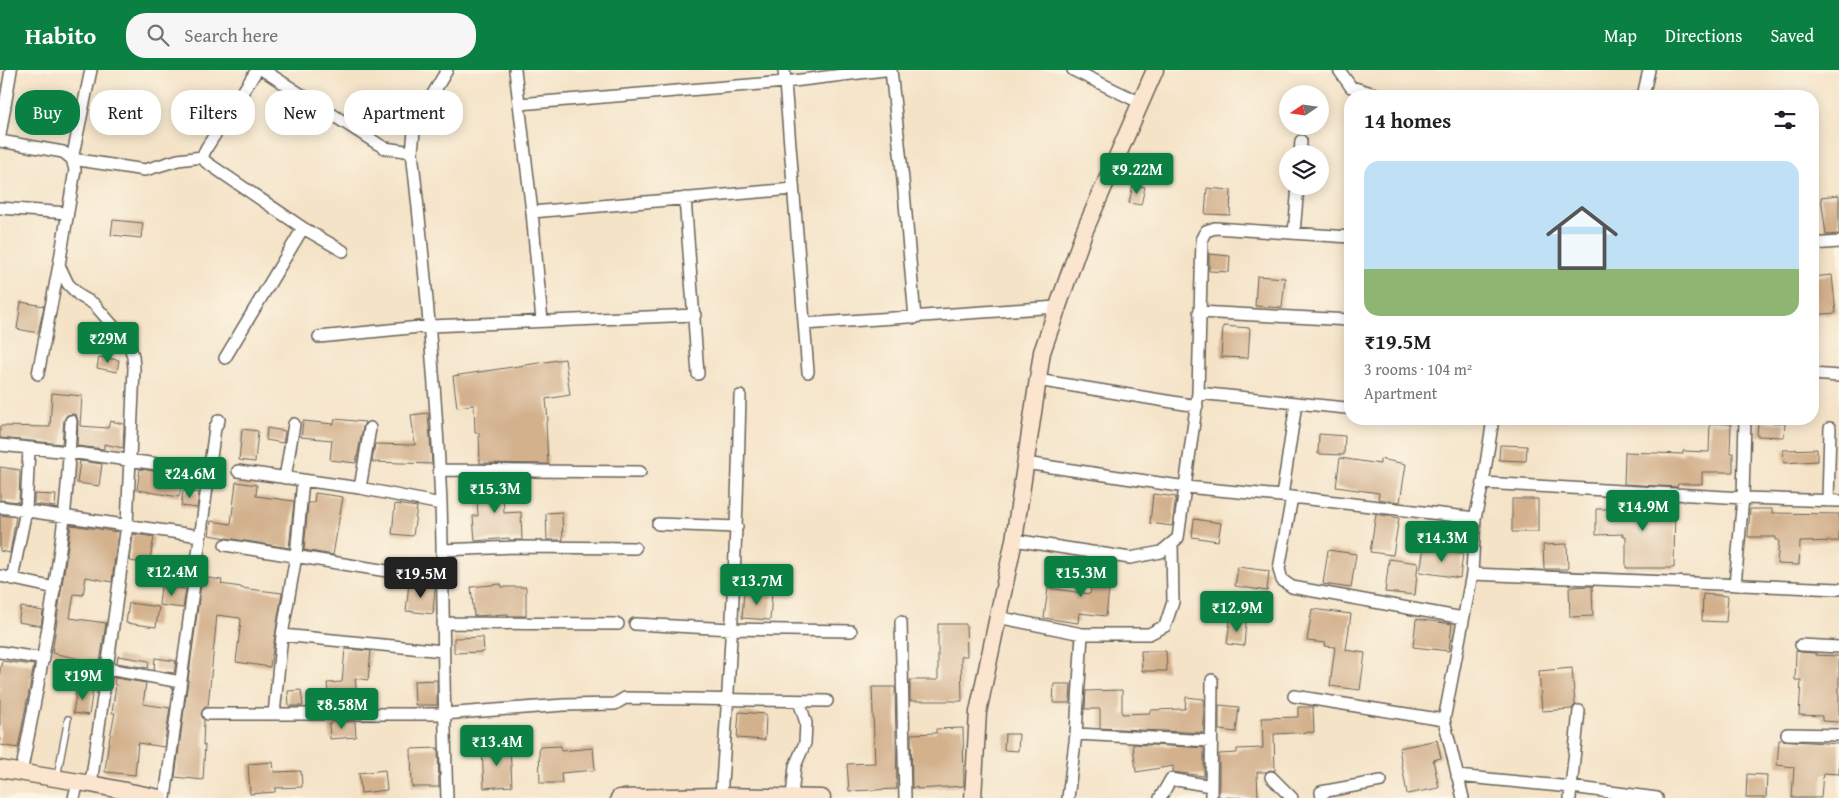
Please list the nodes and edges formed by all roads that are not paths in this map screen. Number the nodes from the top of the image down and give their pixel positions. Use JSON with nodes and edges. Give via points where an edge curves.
{"nodes":[{"id":1,"x":11,"y":70,"type":"edge"},
{"id":2,"x":91,"y":70,"type":"edge"},
{"id":3,"x":257,"y":70,"type":"edge"},
{"id":4,"x":263,"y":70,"type":"edge"},
{"id":5,"x":447,"y":70,"type":"edge"},
{"id":6,"x":515,"y":70,"type":"edge"},
{"id":7,"x":884,"y":70,"type":"edge"},
{"id":8,"x":890,"y":70,"type":"edge"},
{"id":9,"x":1073,"y":70,"type":"edge"},
{"id":10,"x":1155,"y":70,"type":"edge"},
{"id":11,"x":1339,"y":70,"type":"edge"},
{"id":12,"x":1648,"y":70,"type":"edge"},
{"id":13,"x":784,"y":76,"type":"edge"},
{"id":14,"x":1362,"y":90,"type":"edge"},
{"id":15,"x":1644,"y":90,"type":"edge"},
{"id":16,"x":1141,"y":103,"type":"junction"},
{"id":17,"x":519,"y":104,"type":"junction"},
{"id":18,"x":0,"y":135,"type":"edge"},
{"id":19,"x":0,"y":141,"type":"edge"},
{"id":20,"x":1301,"y":141,"type":"dead end"},
{"id":21,"x":1301,"y":145,"type":"edge"},
{"id":22,"x":412,"y":152,"type":"junction"},
{"id":23,"x":202,"y":157,"type":"junction"},
{"id":24,"x":72,"y":159,"type":"junction"},
{"id":25,"x":793,"y":189,"type":"junction"},
{"id":26,"x":1297,"y":195,"type":"edge"},
{"id":27,"x":685,"y":198,"type":"junction"},
{"id":28,"x":0,"y":208,"type":"edge"},
{"id":29,"x":532,"y":212,"type":"junction"},
{"id":30,"x":67,"y":213,"type":"junction"},
{"id":31,"x":304,"y":228,"type":"junction"},
{"id":32,"x":1294,"y":233,"type":"junction"},
{"id":33,"x":1344,"y":237,"type":"edge"},
{"id":34,"x":1839,"y":242,"type":"edge"},
{"id":35,"x":1819,"y":243,"type":"edge"},
{"id":36,"x":343,"y":252,"type":"dead end"},
{"id":37,"x":59,"y":265,"type":"junction"},
{"id":38,"x":1057,"y":308,"type":"junction"},
{"id":39,"x":1199,"y":312,"type":"junction"},
{"id":40,"x":695,"y":315,"type":"junction"},
{"id":41,"x":914,"y":318,"type":"junction"},
{"id":42,"x":1344,"y":320,"type":"edge"},
{"id":43,"x":542,"y":321,"type":"junction"},
{"id":44,"x":804,"y":324,"type":"junction"},
{"id":45,"x":430,"y":326,"type":"junction"},
{"id":46,"x":319,"y":337,"type":"dead end"},
{"id":47,"x":225,"y":358,"type":"dead end"},
{"id":48,"x":808,"y":372,"type":"dead end"},
{"id":49,"x":38,"y":374,"type":"dead end"},
{"id":50,"x":698,"y":374,"type":"dead end"},
{"id":51,"x":1819,"y":375,"type":"edge"},
{"id":52,"x":1839,"y":376,"type":"edge"},
{"id":53,"x":1038,"y":380,"type":"junction"},
{"id":54,"x":1198,"y":393,"type":"junction"},
{"id":55,"x":740,"y":396,"type":"dead end"},
{"id":56,"x":1296,"y":404,"type":"junction"},
{"id":57,"x":1197,"y":406,"type":"junction"},
{"id":58,"x":1344,"y":408,"type":"edge"},
{"id":59,"x":219,"y":420,"type":"dead end"},
{"id":60,"x":71,"y":421,"type":"dead end"},
{"id":61,"x":294,"y":424,"type":"dead end"},
{"id":62,"x":1492,"y":425,"type":"edge"},
{"id":63,"x":1745,"y":425,"type":"edge"},
{"id":64,"x":370,"y":428,"type":"dead end"},
{"id":65,"x":1830,"y":428,"type":"dead end"},
{"id":66,"x":0,"y":445,"type":"edge"},
{"id":67,"x":29,"y":449,"type":"junction"},
{"id":68,"x":69,"y":452,"type":"junction"},
{"id":69,"x":131,"y":460,"type":"junction"},
{"id":70,"x":1026,"y":463,"type":"junction"},
{"id":71,"x":439,"y":470,"type":"junction"},
{"id":72,"x":209,"y":471,"type":"junction"},
{"id":73,"x":238,"y":471,"type":"dead end"},
{"id":74,"x":640,"y":472,"type":"dead end"},
{"id":75,"x":285,"y":478,"type":"junction"},
{"id":76,"x":303,"y":480,"type":"junction"},
{"id":77,"x":1483,"y":483,"type":"junction"},
{"id":78,"x":360,"y":488,"type":"junction"},
{"id":79,"x":1186,"y":488,"type":"junction"},
{"id":80,"x":1287,"y":497,"type":"junction"},
{"id":81,"x":1743,"y":498,"type":"junction"},
{"id":82,"x":1833,"y":501,"type":"edge"},
{"id":83,"x":441,"y":504,"type":"junction"},
{"id":84,"x":0,"y":506,"type":"edge"},
{"id":85,"x":26,"y":510,"type":"junction"},
{"id":86,"x":65,"y":515,"type":"junction"},
{"id":87,"x":1475,"y":518,"type":"junction"},
{"id":88,"x":658,"y":524,"type":"dead end"},
{"id":89,"x":127,"y":525,"type":"junction"},
{"id":90,"x":737,"y":527,"type":"junction"},
{"id":91,"x":200,"y":536,"type":"junction"},
{"id":92,"x":1014,"y":540,"type":"junction"},
{"id":93,"x":1172,"y":543,"type":"junction"},
{"id":94,"x":225,"y":546,"type":"dead end"},
{"id":95,"x":635,"y":548,"type":"dead end"},
{"id":96,"x":442,"y":550,"type":"junction"},
{"id":97,"x":296,"y":556,"type":"junction"},
{"id":98,"x":1472,"y":574,"type":"junction"},
{"id":99,"x":0,"y":576,"type":"edge"},
{"id":100,"x":12,"y":579,"type":"junction"},
{"id":101,"x":443,"y":580,"type":"junction"},
{"id":102,"x":1735,"y":585,"type":"junction"},
{"id":103,"x":55,"y":588,"type":"junction"},
{"id":104,"x":1839,"y":588,"type":"edge"},
{"id":105,"x":997,"y":617,"type":"junction"},
{"id":106,"x":1464,"y":618,"type":"junction"},
{"id":107,"x":901,"y":622,"type":"dead end"},
{"id":108,"x":443,"y":623,"type":"junction"},
{"id":109,"x":618,"y":624,"type":"dead end"},
{"id":110,"x":635,"y":624,"type":"dead end"},
{"id":111,"x":732,"y":629,"type":"junction"},
{"id":112,"x":851,"y":631,"type":"dead end"},
{"id":113,"x":1082,"y":634,"type":"junction"},
{"id":114,"x":282,"y":635,"type":"junction"},
{"id":115,"x":1801,"y":645,"type":"dead end"},
{"id":116,"x":1839,"y":647,"type":"edge"},
{"id":117,"x":443,"y":651,"type":"junction"},
{"id":118,"x":0,"y":652,"type":"edge"},
{"id":119,"x":44,"y":659,"type":"junction"},
{"id":120,"x":108,"y":669,"type":"junction"},
{"id":121,"x":1212,"y":680,"type":"dead end"},
{"id":122,"x":181,"y":682,"type":"junction"},
{"id":123,"x":1294,"y":696,"type":"dead end"},
{"id":124,"x":728,"y":699,"type":"junction"},
{"id":125,"x":799,"y":701,"type":"junction"},
{"id":126,"x":827,"y":701,"type":"dead end"},
{"id":127,"x":1579,"y":711,"type":"dead end"},
{"id":128,"x":208,"y":714,"type":"dead end"},
{"id":129,"x":274,"y":714,"type":"junction"},
{"id":130,"x":443,"y":714,"type":"junction"},
{"id":131,"x":68,"y":719,"type":"dead end"},
{"id":132,"x":1444,"y":720,"type":"junction"},
{"id":133,"x":1076,"y":734,"type":"junction"},
{"id":134,"x":1787,"y":734,"type":"dead end"},
{"id":135,"x":1839,"y":735,"type":"edge"},
{"id":136,"x":1212,"y":741,"type":"junction"},
{"id":137,"x":0,"y":769,"type":"edge"},
{"id":138,"x":21,"y":773,"type":"junction"},
{"id":139,"x":1458,"y":776,"type":"junction"},
{"id":140,"x":1271,"y":777,"type":"dead end"},
{"id":141,"x":56,"y":779,"type":"junction"},
{"id":142,"x":1381,"y":781,"type":"dead end"},
{"id":143,"x":1211,"y":786,"type":"junction"},
{"id":144,"x":81,"y":788,"type":"edge"},
{"id":145,"x":1571,"y":792,"type":"edge"},
{"id":146,"x":720,"y":796,"type":"junction"},
{"id":147,"x":753,"y":797,"type":"edge"},
{"id":148,"x":791,"y":797,"type":"edge"},
{"id":149,"x":160,"y":798,"type":"edge"},
{"id":150,"x":165,"y":798,"type":"edge"},
{"id":151,"x":447,"y":798,"type":"edge"},
{"id":152,"x":619,"y":798,"type":"edge"},
{"id":153,"x":822,"y":798,"type":"edge"},
{"id":154,"x":905,"y":798,"type":"edge"},
{"id":155,"x":972,"y":798,"type":"edge"},
{"id":156,"x":1068,"y":798,"type":"edge"},
{"id":157,"x":1160,"y":798,"type":"edge"},
{"id":158,"x":1211,"y":798,"type":"edge"},
{"id":159,"x":1292,"y":798,"type":"edge"},
{"id":160,"x":1322,"y":798,"type":"edge"},
{"id":161,"x":1463,"y":798,"type":"edge"},
{"id":162,"x":1657,"y":798,"type":"edge"}],
"edges":[{"from":1,"to":18,"type":"street"},
{"from":2,"to":24,"type":"street"},
{"from":3,"to":23,"type":"street"},
{"from":4,"to":22,"type":"street","via":[[385,148]]},
{"from":5,"to":22,"type":"street","via":[[414,131]]},
{"from":6,"to":17,"type":"street"},
{"from":7,"to":13,"type":"street"},
{"from":8,"to":41,"type":"street"},
{"from":9,"to":16,"type":"street"},
{"from":10,"to":16,"type":"street"},
{"from":11,"to":14,"type":"street","via":[[1352,87]]},
{"from":12,"to":15,"type":"street"},
{"from":13,"to":17,"type":"street"},
{"from":13,"to":25,"type":"street"},
{"from":16,"to":38,"type":"street","via":[[1084,232]]},
{"from":17,"to":29,"type":"street"},
{"from":19,"to":24,"type":"street","via":[[63,152]]},
{"from":20,"to":21,"type":"street"},
{"from":22,"to":45,"type":"street"},
{"from":23,"to":24,"type":"street","via":[[145,170]]},
{"from":23,"to":31,"type":"street"},
{"from":24,"to":30,"type":"street","via":[[75,170]]},
{"from":25,"to":27,"type":"street"},
{"from":25,"to":44,"type":"street"},
{"from":26,"to":32,"type":"street"},
{"from":27,"to":29,"type":"street"},
{"from":27,"to":40,"type":"street"},
{"from":28,"to":30,"type":"street"},
{"from":29,"to":43,"type":"street"},
{"from":30,"to":37,"type":"street"},
{"from":31,"to":36,"type":"street"},
{"from":31,"to":47,"type":"street"},
{"from":32,"to":33,"type":"street"},
{"from":32,"to":39,"type":"street","via":[[1215,228],[1206,231],[1202,238]]},
{"from":34,"to":35,"type":"street"},
{"from":37,"to":49,"type":"street"},
{"from":37,"to":69,"type":"street","via":[[68,284],[94,304],[129,344],[134,369]]},
{"from":38,"to":41,"type":"street"},
{"from":38,"to":53,"type":"street","via":[[1042,352]]},
{"from":39,"to":42,"type":"street"},
{"from":39,"to":54,"type":"street"},
{"from":40,"to":43,"type":"street"},
{"from":40,"to":50,"type":"street"},
{"from":41,"to":44,"type":"street"},
{"from":43,"to":45,"type":"street"},
{"from":44,"to":48,"type":"street"},
{"from":45,"to":46,"type":"street"},
{"from":45,"to":71,"type":"street"},
{"from":51,"to":52,"type":"street"},
{"from":53,"to":57,"type":"street"},
{"from":53,"to":70,"type":"street"},
{"from":54,"to":56,"type":"street"},
{"from":54,"to":57,"type":"street"},
{"from":55,"to":90,"type":"street"},
{"from":56,"to":58,"type":"street"},
{"from":56,"to":80,"type":"street"},
{"from":57,"to":79,"type":"street"},
{"from":59,"to":72,"type":"street"},
{"from":60,"to":68,"type":"street"},
{"from":61,"to":75,"type":"street"},
{"from":62,"to":77,"type":"street"},
{"from":63,"to":81,"type":"street"},
{"from":64,"to":78,"type":"street"},
{"from":65,"to":82,"type":"street"},
{"from":66,"to":67,"type":"street"},
{"from":67,"to":68,"type":"street"},
{"from":67,"to":85,"type":"street"},
{"from":68,"to":69,"type":"street"},
{"from":68,"to":86,"type":"street"},
{"from":69,"to":72,"type":"street"},
{"from":69,"to":89,"type":"street"},
{"from":70,"to":79,"type":"street"},
{"from":70,"to":92,"type":"street"},
{"from":71,"to":74,"type":"street"},
{"from":71,"to":83,"type":"street"},
{"from":72,"to":91,"type":"street"},
{"from":73,"to":75,"type":"street"},
{"from":75,"to":76,"type":"street"},
{"from":76,"to":78,"type":"street"},
{"from":76,"to":97,"type":"street"},
{"from":77,"to":81,"type":"street"},
{"from":77,"to":87,"type":"street"},
{"from":78,"to":83,"type":"street"},
{"from":79,"to":80,"type":"street"},
{"from":79,"to":93,"type":"street","via":[[1178,538]]},
{"from":80,"to":87,"type":"street"},
{"from":80,"to":106,"type":"street","via":[[1279,569],[1282,580],[1292,587]]},
{"from":81,"to":82,"type":"street"},
{"from":81,"to":102,"type":"street"},
{"from":83,"to":96,"type":"street"},
{"from":84,"to":85,"type":"street"},
{"from":85,"to":86,"type":"street"},
{"from":85,"to":100,"type":"street"},
{"from":86,"to":89,"type":"street"},
{"from":86,"to":103,"type":"street"},
{"from":87,"to":98,"type":"street"},
{"from":88,"to":90,"type":"street"},
{"from":89,"to":91,"type":"street"},
{"from":89,"to":120,"type":"street"},
{"from":90,"to":111,"type":"street"},
{"from":91,"to":122,"type":"street"},
{"from":92,"to":93,"type":"street","via":[[1130,558],[1161,552]]},
{"from":92,"to":105,"type":"street"},
{"from":93,"to":113,"type":"street","via":[[1173,602],[1165,626],[1149,634]]},
{"from":94,"to":97,"type":"street"},
{"from":95,"to":96,"type":"street"},
{"from":96,"to":101,"type":"street"},
{"from":97,"to":101,"type":"street"},
{"from":97,"to":114,"type":"street"},
{"from":98,"to":102,"type":"street"},
{"from":98,"to":106,"type":"street"},
{"from":99,"to":100,"type":"street"},
{"from":100,"to":103,"type":"street"},
{"from":101,"to":108,"type":"street"},
{"from":102,"to":104,"type":"street"},
{"from":103,"to":119,"type":"street"},
{"from":105,"to":113,"type":"street"},
{"from":105,"to":155,"type":"street","via":[[978,712]]},
{"from":106,"to":132,"type":"street"},
{"from":107,"to":154,"type":"street"},
{"from":108,"to":109,"type":"street"},
{"from":108,"to":117,"type":"street"},
{"from":110,"to":111,"type":"street"},
{"from":111,"to":112,"type":"street"},
{"from":111,"to":124,"type":"street"},
{"from":113,"to":133,"type":"street"},
{"from":114,"to":117,"type":"street"},
{"from":114,"to":129,"type":"street"},
{"from":115,"to":116,"type":"street"},
{"from":117,"to":130,"type":"street"},
{"from":118,"to":119,"type":"street"},
{"from":119,"to":138,"type":"street"},
{"from":120,"to":122,"type":"street"},
{"from":120,"to":144,"type":"street"},
{"from":121,"to":136,"type":"street"},
{"from":122,"to":150,"type":"street"},
{"from":123,"to":132,"type":"street"},
{"from":124,"to":125,"type":"street"},
{"from":124,"to":130,"type":"street","via":[[626,698],[615,704]]},
{"from":124,"to":146,"type":"street"},
{"from":125,"to":126,"type":"street"},
{"from":125,"to":148,"type":"street","via":[[806,723]]},
{"from":127,"to":145,"type":"street"},
{"from":128,"to":129,"type":"street"},
{"from":129,"to":130,"type":"street"},
{"from":130,"to":151,"type":"street"},
{"from":131,"to":141,"type":"lane"},
{"from":132,"to":139,"type":"street"},
{"from":133,"to":136,"type":"street"},
{"from":133,"to":156,"type":"street"},
{"from":134,"to":135,"type":"street"},
{"from":136,"to":143,"type":"street"},
{"from":137,"to":138,"type":"street"},
{"from":138,"to":141,"type":"street"},
{"from":139,"to":145,"type":"street"},
{"from":139,"to":161,"type":"street"},
{"from":140,"to":159,"type":"street"},
{"from":141,"to":144,"type":"street"},
{"from":142,"to":160,"type":"street","via":[[1321,792]]},
{"from":143,"to":157,"type":"street","via":[[1171,779]]},
{"from":143,"to":158,"type":"street"},
{"from":144,"to":149,"type":"street"},
{"from":145,"to":162,"type":"street"},
{"from":146,"to":147,"type":"street"},
{"from":146,"to":152,"type":"street"},
{"from":147,"to":148,"type":"street"},
{"from":148,"to":153,"type":"street"}]}
